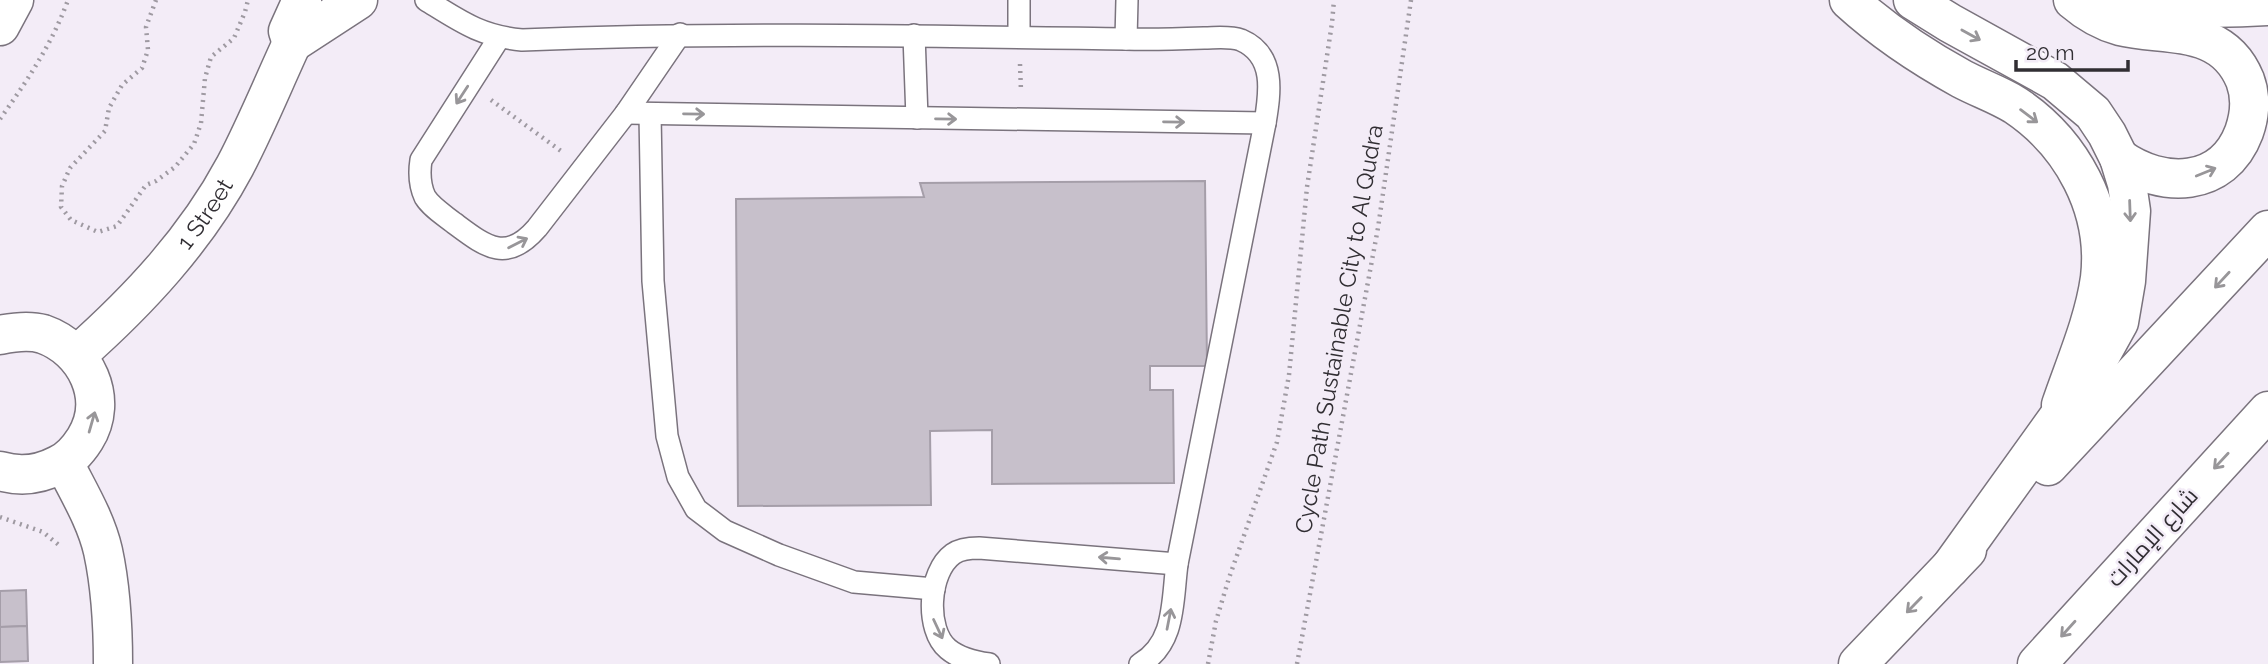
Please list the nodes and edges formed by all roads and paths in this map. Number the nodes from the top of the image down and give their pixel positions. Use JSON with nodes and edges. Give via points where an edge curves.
{"nodes":[{"id":1,"x":14,"y":0,"type":"edge"},
{"id":2,"x":68,"y":0,"type":"edge"},
{"id":3,"x":156,"y":0,"type":"edge"},
{"id":4,"x":248,"y":0,"type":"edge"},
{"id":5,"x":302,"y":0,"type":"edge"},
{"id":6,"x":358,"y":0,"type":"edge"},
{"id":7,"x":426,"y":0,"type":"edge"},
{"id":8,"x":1019,"y":0,"type":"edge"},
{"id":9,"x":1127,"y":0,"type":"edge"},
{"id":10,"x":1334,"y":0,"type":"edge"},
{"id":11,"x":1411,"y":0,"type":"edge"},
{"id":12,"x":1849,"y":0,"type":"edge"},
{"id":13,"x":1913,"y":0,"type":"edge"},
{"id":14,"x":2073,"y":0,"type":"edge"},
{"id":15,"x":2125,"y":0,"type":"edge"},
{"id":16,"x":2268,"y":6,"type":"edge"},
{"id":17,"x":0,"y":26,"type":"edge"},
{"id":18,"x":680,"y":34,"type":"junction"},
{"id":19,"x":914,"y":36,"type":"junction"},
{"id":20,"x":1019,"y":37,"type":"junction"},
{"id":21,"x":499,"y":38,"type":"junction"},
{"id":22,"x":1126,"y":39,"type":"junction"},
{"id":23,"x":292,"y":43,"type":"junction"},
{"id":24,"x":469,"y":84,"type":"junction"},
{"id":25,"x":626,"y":113,"type":"junction"},
{"id":26,"x":650,"y":114,"type":"junction"},
{"id":27,"x":917,"y":118,"type":"junction"},
{"id":28,"x":0,"y":119,"type":"edge"},
{"id":29,"x":1023,"y":120,"type":"junction"},
{"id":30,"x":1265,"y":123,"type":"junction"},
{"id":31,"x":2119,"y":159,"type":"junction"},
{"id":32,"x":584,"y":168,"type":"junction"},
{"id":33,"x":2268,"y":230,"type":"edge"},
{"id":34,"x":0,"y":335,"type":"edge"},
{"id":35,"x":77,"y":355,"type":"junction"},
{"id":36,"x":2268,"y":411,"type":"edge"},
{"id":37,"x":2054,"y":424,"type":"junction"},
{"id":38,"x":64,"y":463,"type":"junction"},
{"id":39,"x":0,"y":471,"type":"edge"},
{"id":40,"x":0,"y":517,"type":"edge"},
{"id":41,"x":61,"y":547,"type":"dead end"},
{"id":42,"x":1177,"y":564,"type":"junction"},
{"id":43,"x":1950,"y":568,"type":"junction"},
{"id":44,"x":933,"y":589,"type":"junction"},
{"id":45,"x":113,"y":664,"type":"edge"},
{"id":46,"x":989,"y":664,"type":"edge"},
{"id":47,"x":1140,"y":664,"type":"edge"},
{"id":48,"x":1208,"y":664,"type":"edge"},
{"id":49,"x":1297,"y":664,"type":"edge"},
{"id":50,"x":1858,"y":664,"type":"edge"},
{"id":51,"x":2037,"y":664,"type":"edge"}],
"edges":[{"from":1,"to":17,"type":"main road"},
{"from":2,"to":28,"type":"path","via":[[34,71]]},
{"from":3,"to":4,"type":"path","via":[[146,27],[148,50],[142,68],[122,85],[109,108],[105,131],[70,168],[62,186],[61,207],[71,220],[98,232],[117,226],[146,185],[175,167],[194,144],[211,57],[234,38]]},
{"from":5,"to":23,"type":"main road","name":"1 Street","via":[[288,31]]},
{"from":6,"to":23,"type":"main road"},
{"from":7,"to":21,"type":"lane","via":[[477,31]]},
{"from":8,"to":20,"type":"lane"},
{"from":9,"to":22,"type":"lane"},
{"from":10,"to":48,"type":"path","via":[[1277,442],[1228,578]]},
{"from":11,"to":49,"type":"path","name":"Cycle Path Sustainable City to Al Qudra","via":[[1378,228]]},
{"from":12,"to":37,"type":"main road","one_way":true,"via":[[1942,68],[2013,103],[2041,124],[2083,181],[2098,222],[2100,278],[2089,325]]},
{"from":13,"to":31,"type":"main road","one_way":true,"via":[[2075,96],[2093,113]]},
{"from":31,"to":14,"type":"main road","one_way":true,"via":[[2166,179],[2209,173],[2241,139],[2248,121],[2245,81],[2225,51],[2212,43],[2117,25],[2097,18]]},
{"from":15,"to":16,"type":"main road","via":[[2177,7]]},
{"from":18,"to":19,"type":"lane"},
{"from":18,"to":21,"type":"lane"},
{"from":18,"to":25,"type":"lane"},
{"from":19,"to":20,"type":"lane"},
{"from":19,"to":27,"type":"lane"},
{"from":20,"to":22,"type":"lane"},
{"from":20,"to":29,"type":"path"},
{"from":21,"to":24,"type":"lane"},
{"from":22,"to":30,"type":"lane","via":[[1240,40],[1257,51],[1268,68]]},
{"from":23,"to":35,"type":"main road","name":"1 Street","via":[[235,166],[203,218],[123,314]]},
{"from":24,"to":32,"type":"path"},
{"from":24,"to":32,"type":"lane","one_way":true,"via":[[421,160],[419,180],[426,199],[475,239],[509,249],[525,242]]},
{"from":25,"to":26,"type":"lane"},
{"from":25,"to":32,"type":"lane"},
{"from":26,"to":27,"type":"lane","one_way":true},
{"from":26,"to":44,"type":"lane","via":[[653,281],[667,436],[678,477],[696,509],[725,531],[854,582]]},
{"from":27,"to":29,"type":"lane","one_way":true},
{"from":29,"to":30,"type":"lane","one_way":true},
{"from":30,"to":42,"type":"lane"},
{"from":31,"to":37,"type":"main road","one_way":true,"via":[[2131,211],[2119,322],[2094,369]]},
{"from":33,"to":43,"type":"main road","one_way":true},
{"from":34,"to":35,"type":"main road","via":[[40,333]]},
{"from":38,"to":35,"type":"main road","one_way":true,"via":[[79,449],[95,412],[92,382]]},
{"from":36,"to":51,"type":"main road","name":"شارع الإمارات","one_way":true},
{"from":37,"to":43,"type":"main road"},
{"from":38,"to":39,"type":"main road","via":[[28,475]]},
{"from":38,"to":45,"type":"main road","via":[[102,549],[113,623]]},
{"from":40,"to":41,"type":"path","via":[[43,532]]},
{"from":42,"to":44,"type":"lane","one_way":true,"via":[[969,548],[953,553]]},
{"from":47,"to":42,"type":"lane","one_way":true,"via":[[1162,645],[1170,624]]},
{"from":43,"to":50,"type":"main road","one_way":true},
{"from":44,"to":46,"type":"lane","one_way":true,"via":[[932,621],[947,649],[971,662]]}]}
